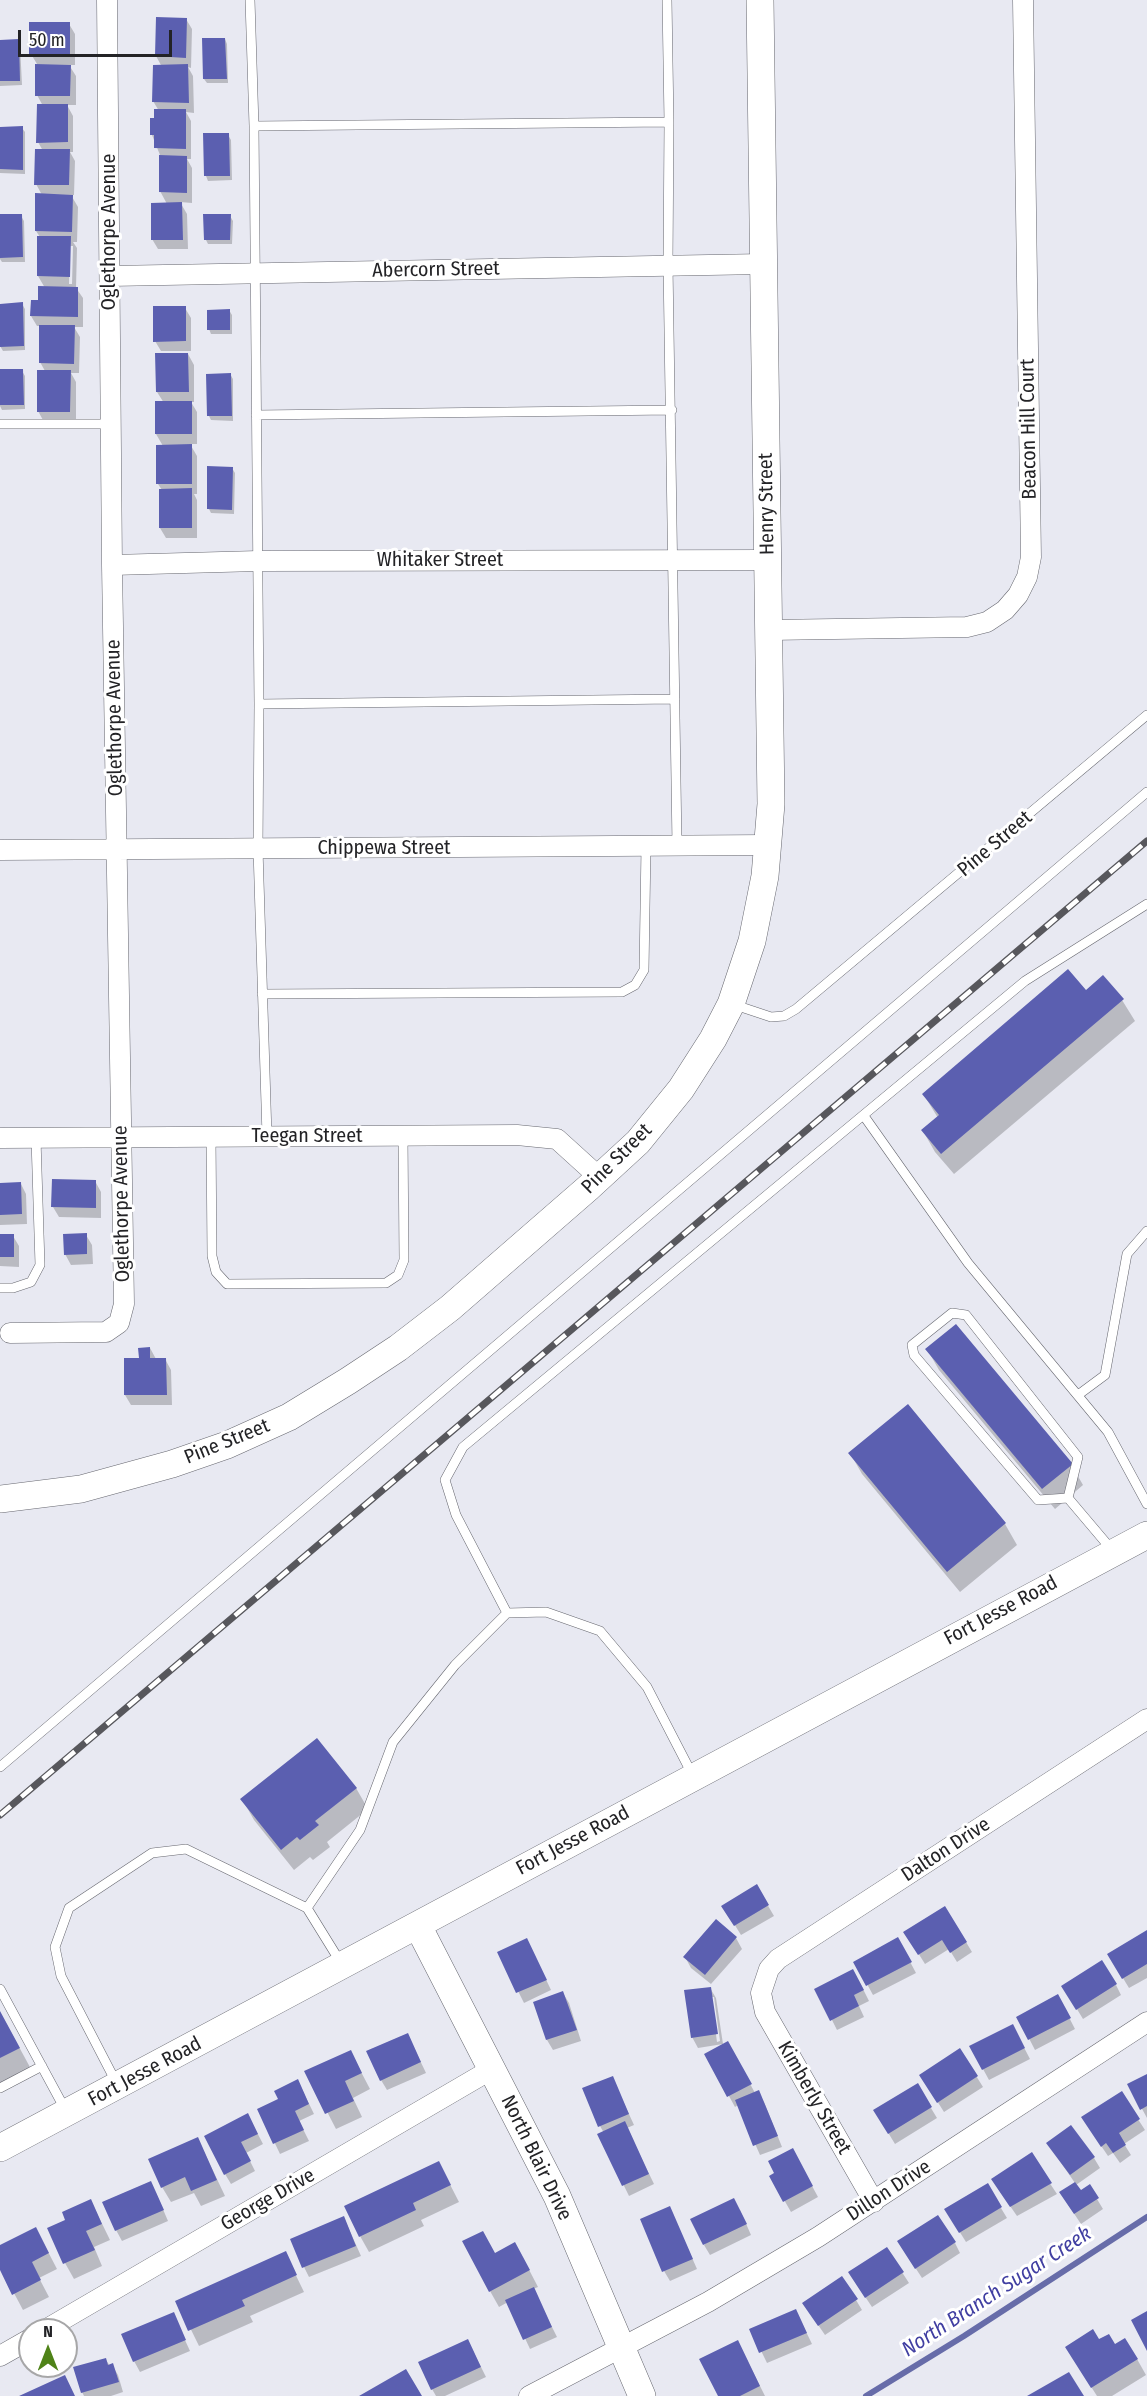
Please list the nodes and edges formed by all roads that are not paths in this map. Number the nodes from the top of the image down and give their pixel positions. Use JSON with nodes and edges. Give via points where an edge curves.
{"nodes":[{"id":1,"x":107,"y":0,"type":"edge"},
{"id":2,"x":250,"y":0,"type":"edge"},
{"id":3,"x":667,"y":0,"type":"edge"},
{"id":4,"x":760,"y":0,"type":"edge"},
{"id":5,"x":1023,"y":0,"type":"edge"},
{"id":6,"x":669,"y":122,"type":"junction"},
{"id":7,"x":254,"y":126,"type":"junction"},
{"id":8,"x":763,"y":264,"type":"junction"},
{"id":9,"x":668,"y":265,"type":"junction"},
{"id":10,"x":254,"y":274,"type":"junction"},
{"id":11,"x":110,"y":276,"type":"junction"},
{"id":12,"x":672,"y":410,"type":"junction"},
{"id":13,"x":256,"y":415,"type":"junction"},
{"id":14,"x":0,"y":424,"type":"edge"},
{"id":15,"x":111,"y":424,"type":"junction"},
{"id":16,"x":674,"y":559,"type":"junction"},
{"id":17,"x":768,"y":560,"type":"junction"},
{"id":18,"x":258,"y":561,"type":"junction"},
{"id":19,"x":112,"y":565,"type":"junction"},
{"id":20,"x":769,"y":630,"type":"junction"},
{"id":21,"x":675,"y":699,"type":"junction"},
{"id":22,"x":260,"y":704,"type":"junction"},
{"id":23,"x":1147,"y":715,"type":"edge"},
{"id":24,"x":1147,"y":792,"type":"edge"},
{"id":25,"x":677,"y":844,"type":"junction"},
{"id":26,"x":767,"y":845,"type":"junction"},
{"id":27,"x":646,"y":847,"type":"junction"},
{"id":28,"x":258,"y":849,"type":"junction"},
{"id":29,"x":0,"y":850,"type":"edge"},
{"id":30,"x":117,"y":850,"type":"junction"},
{"id":31,"x":1147,"y":904,"type":"edge"},
{"id":32,"x":262,"y":994,"type":"junction"},
{"id":33,"x":731,"y":1004,"type":"junction"},
{"id":34,"x":864,"y":1116,"type":"junction"},
{"id":35,"x":403,"y":1135,"type":"junction"},
{"id":36,"x":267,"y":1136,"type":"junction"},
{"id":37,"x":120,"y":1137,"type":"junction"},
{"id":38,"x":211,"y":1137,"type":"junction"},
{"id":39,"x":0,"y":1138,"type":"edge"},
{"id":40,"x":36,"y":1139,"type":"junction"},
{"id":41,"x":600,"y":1178,"type":"junction"},
{"id":42,"x":1147,"y":1231,"type":"edge"},
{"id":43,"x":0,"y":1288,"type":"edge"},
{"id":44,"x":10,"y":1333,"type":"dead end"},
{"id":45,"x":1077,"y":1395,"type":"junction"},
{"id":46,"x":1068,"y":1498,"type":"junction"},
{"id":47,"x":0,"y":1499,"type":"edge"},
{"id":48,"x":1147,"y":1504,"type":"edge"},
{"id":49,"x":1147,"y":1535,"type":"edge"},
{"id":50,"x":1113,"y":1552,"type":"junction"},
{"id":51,"x":507,"y":1613,"type":"junction"},
{"id":52,"x":1147,"y":1719,"type":"edge"},
{"id":53,"x":0,"y":1767,"type":"edge"},
{"id":54,"x":693,"y":1777,"type":"junction"},
{"id":55,"x":308,"y":1908,"type":"junction"},
{"id":56,"x":418,"y":1926,"type":"junction"},
{"id":57,"x":343,"y":1967,"type":"junction"},
{"id":58,"x":0,"y":1989,"type":"edge"},
{"id":59,"x":761,"y":1993,"type":"joint"},
{"id":60,"x":1147,"y":2022,"type":"edge"},
{"id":61,"x":42,"y":2066,"type":"junction"},
{"id":62,"x":492,"y":2069,"type":"junction"},
{"id":63,"x":118,"y":2086,"type":"junction"},
{"id":64,"x":0,"y":2088,"type":"edge"},
{"id":65,"x":67,"y":2113,"type":"junction"},
{"id":66,"x":0,"y":2148,"type":"edge"},
{"id":67,"x":874,"y":2202,"type":"junction"},
{"id":68,"x":66,"y":2318,"type":"edge"},
{"id":69,"x":18,"y":2346,"type":"edge"},
{"id":70,"x":623,"y":2347,"type":"junction"},
{"id":71,"x":0,"y":2356,"type":"edge"},
{"id":72,"x":530,"y":2396,"type":"edge"},
{"id":73,"x":642,"y":2396,"type":"edge"}],
"edges":[{"from":1,"to":11,"type":"street","name":"Oglethorpe Avenue"},
{"from":2,"to":7,"type":"lane"},
{"from":3,"to":6,"type":"lane"},
{"from":4,"to":8,"type":"street","name":"Henry Street"},
{"from":5,"to":20,"type":"street","name":"Beacon Hill Court","via":[[1031,557],[1027,577],[1005,610],[987,622],[967,627]]},
{"from":6,"to":7,"type":"lane"},
{"from":6,"to":9,"type":"lane"},
{"from":7,"to":10,"type":"lane"},
{"from":8,"to":9,"type":"street","name":"Abercorn Street"},
{"from":8,"to":17,"type":"street","name":"Henry Street"},
{"from":9,"to":10,"type":"street","name":"Abercorn Street"},
{"from":9,"to":12,"type":"lane"},
{"from":10,"to":11,"type":"street","name":"Abercorn Street"},
{"from":10,"to":13,"type":"lane"},
{"from":11,"to":15,"type":"street","name":"Oglethorpe Avenue"},
{"from":12,"to":13,"type":"lane"},
{"from":12,"to":16,"type":"lane"},
{"from":13,"to":18,"type":"lane"},
{"from":14,"to":15,"type":"lane"},
{"from":15,"to":19,"type":"street","name":"Oglethorpe Avenue"},
{"from":16,"to":17,"type":"street","name":"Whitaker Street"},
{"from":16,"to":18,"type":"street","name":"Whitaker Street"},
{"from":16,"to":21,"type":"lane"},
{"from":17,"to":20,"type":"street","name":"Henry Street"},
{"from":18,"to":19,"type":"street","name":"Whitaker Street"},
{"from":18,"to":22,"type":"lane"},
{"from":19,"to":30,"type":"street","name":"Oglethorpe Avenue"},
{"from":20,"to":26,"type":"street","name":"Henry Street","via":[[771,804]]},
{"from":21,"to":22,"type":"lane"},
{"from":21,"to":25,"type":"lane"},
{"from":22,"to":28,"type":"lane"},
{"from":23,"to":33,"type":"lane","name":"Pine Street","via":[[796,1010],[771,1017]]},
{"from":24,"to":53,"type":"lane"},
{"from":25,"to":26,"type":"street","name":"Chippewa Street"},
{"from":25,"to":27,"type":"street","name":"Chippewa Street"},
{"from":26,"to":33,"type":"street","name":"Henry Street","via":[[752,941]]},
{"from":27,"to":28,"type":"street","name":"Chippewa Street"},
{"from":27,"to":32,"type":"lane","via":[[644,970],[635,985],[622,992]]},
{"from":28,"to":30,"type":"street","name":"Chippewa Street"},
{"from":28,"to":32,"type":"lane"},
{"from":29,"to":30,"type":"street","name":"Chippewa Street"},
{"from":30,"to":37,"type":"street","name":"Oglethorpe Avenue"},
{"from":31,"to":34,"type":"lane","via":[[1025,981]]},
{"from":32,"to":36,"type":"lane"},
{"from":33,"to":41,"type":"street","name":"Pine Street","via":[[681,1089],[638,1142]]},
{"from":34,"to":45,"type":"lane","via":[[968,1263]]},
{"from":34,"to":51,"type":"lane","via":[[463,1448],[445,1480],[456,1515]]},
{"from":35,"to":36,"type":"street","name":"Teegan Street"},
{"from":35,"to":38,"type":"lane","via":[[404,1260],[398,1275],[386,1283],[228,1284],[216,1272],[212,1256]]},
{"from":35,"to":41,"type":"street","name":"Teegan Street","via":[[557,1139]]},
{"from":36,"to":38,"type":"street","name":"Teegan Street"},
{"from":37,"to":38,"type":"street","name":"Teegan Street"},
{"from":37,"to":40,"type":"street","name":"Teegan Street"},
{"from":37,"to":44,"type":"street","name":"Oglethorpe Avenue","via":[[124,1304],[119,1323],[101,1332]]},
{"from":39,"to":40,"type":"street","name":"Teegan Street"},
{"from":40,"to":43,"type":"lane","via":[[40,1265],[31,1282]]},
{"from":41,"to":47,"type":"street","name":"Pine Street","via":[[398,1348],[289,1417],[172,1464],[81,1489]]},
{"from":42,"to":45,"type":"lane","via":[[1127,1254],[1104,1375]]},
{"from":45,"to":48,"type":"lane","via":[[1108,1432]]},
{"from":46,"to":46,"type":"lane","via":[[1038,1500],[914,1355],[912,1345],[952,1313],[966,1315],[1078,1457]]},
{"from":46,"to":50,"type":"lane"},
{"from":49,"to":50,"type":"street","name":"Fort Jesse Road"},
{"from":50,"to":54,"type":"street","name":"Fort Jesse Road"},
{"from":51,"to":54,"type":"lane","via":[[546,1612],[600,1631],[647,1687]]},
{"from":51,"to":55,"type":"lane","via":[[454,1665],[393,1742],[360,1830]]},
{"from":52,"to":59,"type":"street","name":"Dalton Drive","via":[[778,1959],[769,1969]]},
{"from":54,"to":56,"type":"street","name":"Fort Jesse Road"},
{"from":55,"to":57,"type":"lane"},
{"from":55,"to":63,"type":"lane","via":[[186,1849],[152,1853],[69,1908],[55,1947],[61,1976]]},
{"from":56,"to":57,"type":"street","name":"Fort Jesse Road"},
{"from":56,"to":62,"type":"street","name":"North Blair Drive"},
{"from":57,"to":63,"type":"street","name":"Fort Jesse Road"},
{"from":58,"to":61,"type":"lane"},
{"from":59,"to":67,"type":"street","name":"Kimberly Street","via":[[765,2012]]},
{"from":60,"to":67,"type":"street","name":"Dillon Drive"},
{"from":61,"to":64,"type":"lane"},
{"from":61,"to":65,"type":"lane"},
{"from":62,"to":68,"type":"street","name":"George Drive"},
{"from":62,"to":70,"type":"street","name":"North Blair Drive","via":[[557,2196]]},
{"from":63,"to":65,"type":"street","name":"Fort Jesse Road"},
{"from":65,"to":66,"type":"street","name":"Fort Jesse Road"},
{"from":67,"to":70,"type":"street","name":"Dillon Drive","via":[[708,2302]]},
{"from":69,"to":71,"type":"street"},
{"from":70,"to":72,"type":"street","name":"Dillon Drive"},
{"from":70,"to":73,"type":"street","name":"North Blair Drive"}]}
